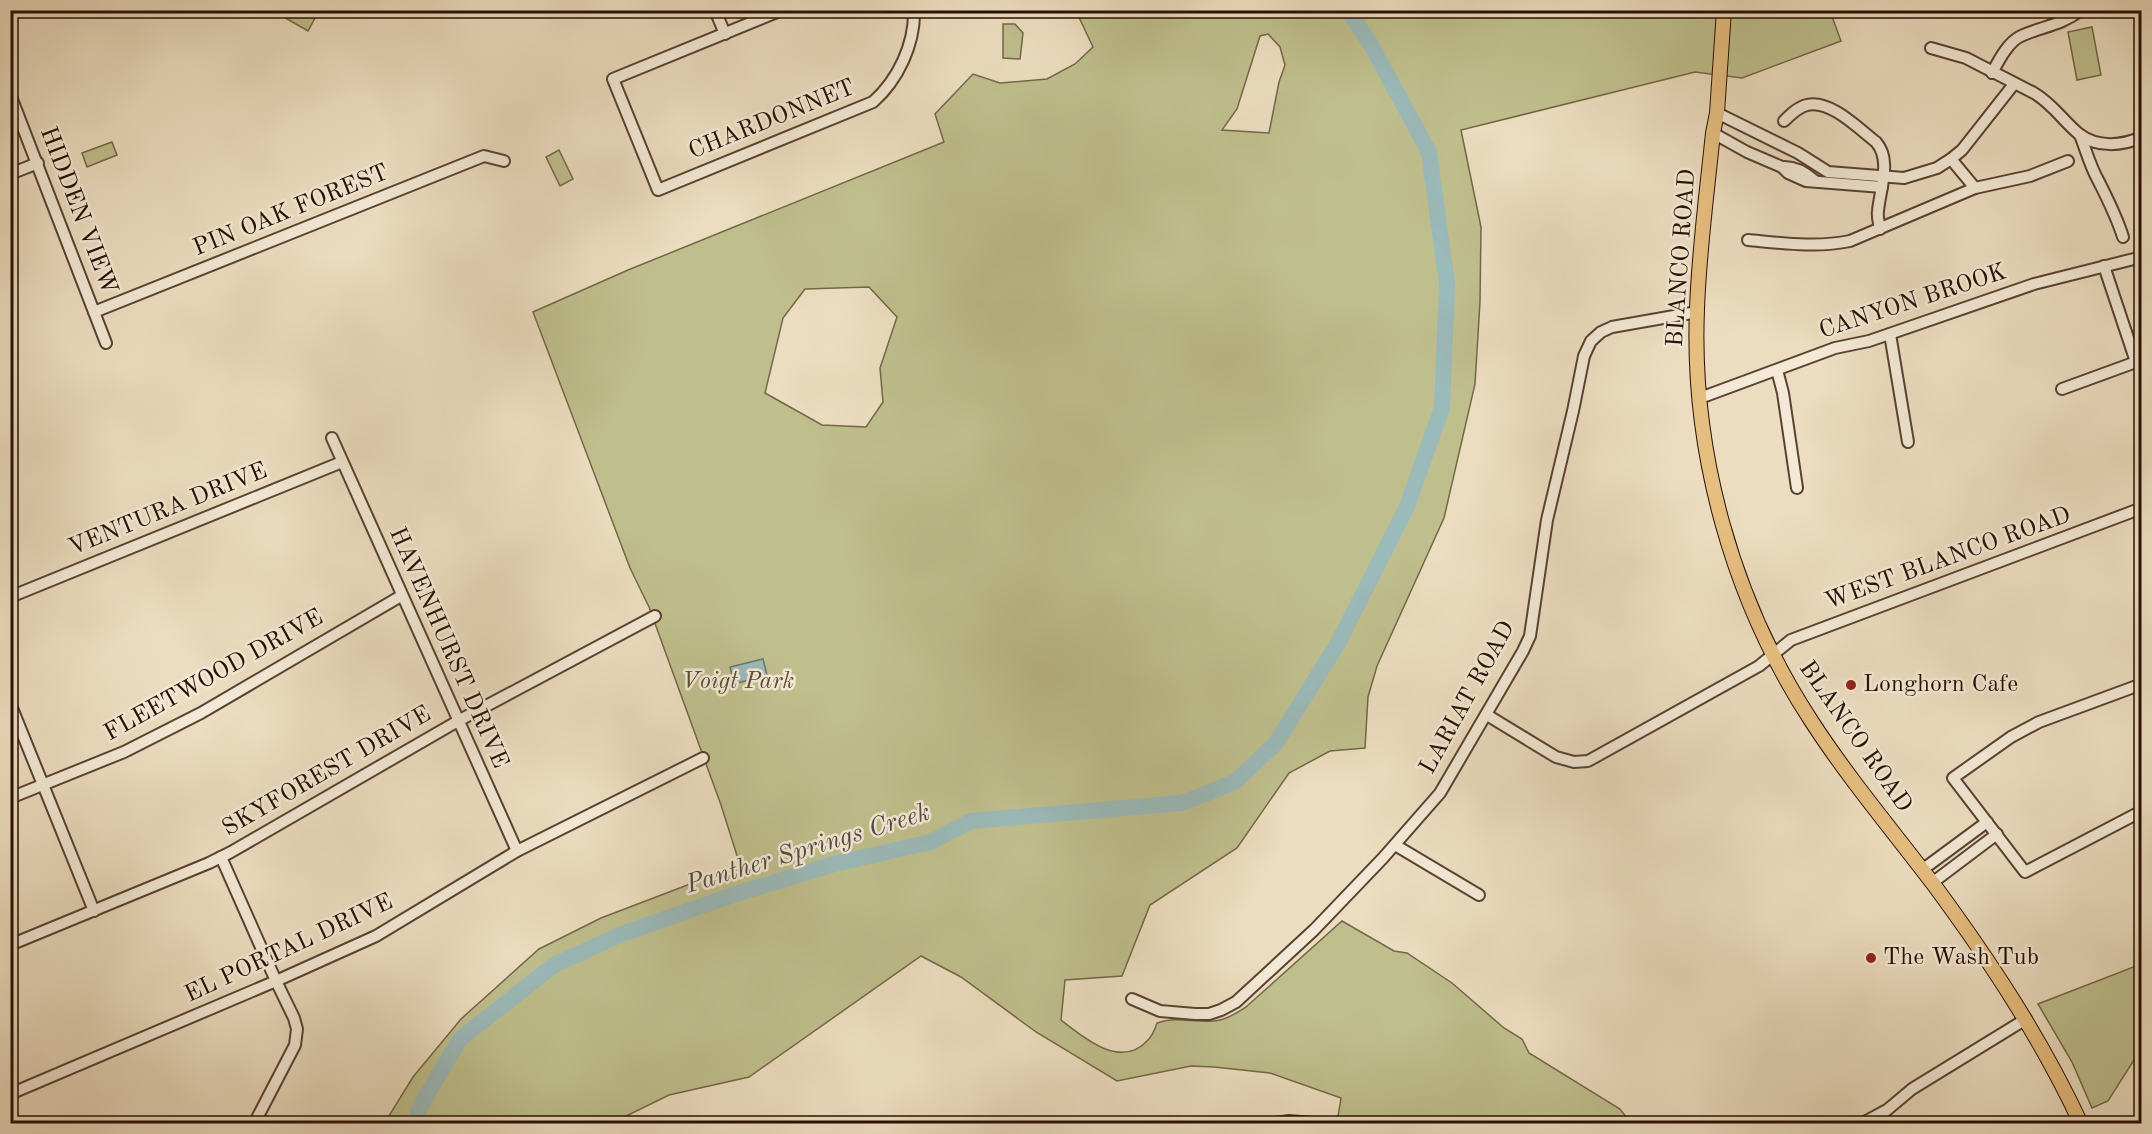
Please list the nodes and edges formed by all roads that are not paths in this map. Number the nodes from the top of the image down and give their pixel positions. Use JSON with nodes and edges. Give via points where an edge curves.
{"nodes":[{"id":1,"x":716,"y":10,"type":"edge"},
{"id":2,"x":782,"y":10,"type":"edge"},
{"id":3,"x":914,"y":10,"type":"edge"},
{"id":4,"x":1724,"y":10,"type":"edge"},
{"id":5,"x":2082,"y":10,"type":"edge"},
{"id":6,"x":2140,"y":10,"type":"edge"},
{"id":7,"x":2142,"y":17,"type":"edge"},
{"id":8,"x":725,"y":34,"type":"junction"},
{"id":9,"x":1931,"y":48,"type":"dead end"},
{"id":10,"x":1992,"y":72,"type":"junction"},
{"id":11,"x":2014,"y":84,"type":"junction"},
{"id":12,"x":10,"y":94,"type":"edge"},
{"id":13,"x":1717,"y":113,"type":"junction"},
{"id":14,"x":1784,"y":121,"type":"dead end"},
{"id":15,"x":1713,"y":134,"type":"junction"},
{"id":16,"x":2080,"y":135,"type":"junction"},
{"id":17,"x":2142,"y":137,"type":"edge"},
{"id":18,"x":1951,"y":159,"type":"junction"},
{"id":19,"x":504,"y":161,"type":"dead end"},
{"id":20,"x":2068,"y":161,"type":"dead end"},
{"id":21,"x":38,"y":163,"type":"junction"},
{"id":22,"x":10,"y":174,"type":"edge"},
{"id":23,"x":1883,"y":182,"type":"junction"},
{"id":24,"x":1975,"y":188,"type":"junction"},
{"id":25,"x":1880,"y":229,"type":"junction"},
{"id":26,"x":2123,"y":237,"type":"dead end"},
{"id":27,"x":1748,"y":240,"type":"dead end"},
{"id":28,"x":2142,"y":257,"type":"edge"},
{"id":29,"x":2104,"y":266,"type":"junction"},
{"id":30,"x":94,"y":312,"type":"junction"},
{"id":31,"x":1697,"y":312,"type":"junction"},
{"id":32,"x":1890,"y":334,"type":"junction"},
{"id":33,"x":106,"y":343,"type":"dead end"},
{"id":34,"x":1777,"y":370,"type":"junction"},
{"id":35,"x":2062,"y":389,"type":"dead end"},
{"id":36,"x":1700,"y":398,"type":"junction"},
{"id":37,"x":332,"y":438,"type":"dead end"},
{"id":38,"x":1908,"y":442,"type":"dead end"},
{"id":39,"x":342,"y":462,"type":"junction"},
{"id":40,"x":1797,"y":488,"type":"dead end"},
{"id":41,"x":2142,"y":508,"type":"edge"},
{"id":42,"x":401,"y":596,"type":"junction"},
{"id":43,"x":10,"y":597,"type":"edge"},
{"id":44,"x":655,"y":616,"type":"dead end"},
{"id":45,"x":1773,"y":656,"type":"junction"},
{"id":46,"x":2142,"y":684,"type":"edge"},
{"id":47,"x":10,"y":703,"type":"edge"},
{"id":48,"x":1486,"y":715,"type":"junction"},
{"id":49,"x":458,"y":721,"type":"junction"},
{"id":50,"x":703,"y":758,"type":"dead end"},
{"id":51,"x":45,"y":785,"type":"junction"},
{"id":52,"x":10,"y":798,"type":"edge"},
{"id":53,"x":2142,"y":810,"type":"edge"},
{"id":54,"x":1987,"y":822,"type":"junction"},
{"id":55,"x":1997,"y":834,"type":"junction"},
{"id":56,"x":1966,"y":838,"type":"junction"},
{"id":57,"x":1395,"y":845,"type":"junction"},
{"id":58,"x":1976,"y":851,"type":"junction"},
{"id":59,"x":517,"y":852,"type":"junction"},
{"id":60,"x":221,"y":857,"type":"junction"},
{"id":61,"x":1922,"y":870,"type":"junction"},
{"id":62,"x":1932,"y":883,"type":"junction"},
{"id":63,"x":1479,"y":895,"type":"dead end"},
{"id":64,"x":94,"y":911,"type":"junction"},
{"id":65,"x":10,"y":945,"type":"edge"},
{"id":66,"x":276,"y":981,"type":"junction"},
{"id":67,"x":1132,"y":999,"type":"dead end"},
{"id":68,"x":2026,"y":1020,"type":"junction"},
{"id":69,"x":10,"y":1094,"type":"edge"},
{"id":70,"x":254,"y":1124,"type":"edge"},
{"id":71,"x":1269,"y":1124,"type":"edge"},
{"id":72,"x":1324,"y":1124,"type":"edge"},
{"id":73,"x":1383,"y":1124,"type":"edge"},
{"id":74,"x":1407,"y":1124,"type":"edge"},
{"id":75,"x":1862,"y":1124,"type":"edge"},
{"id":76,"x":2081,"y":1124,"type":"edge"}],
"edges":[{"from":1,"to":8,"type":"street"},
{"from":2,"to":8,"type":"street"},
{"from":3,"to":8,"type":"street","name":"CHARDONNET","via":[[912,41],[891,82],[873,102],[658,190],[613,80]]},
{"from":4,"to":13,"type":"main road","name":"BLANCO ROAD"},
{"from":5,"to":10,"type":"street","via":[[2061,23],[2020,36]]},
{"from":6,"to":7,"type":"street"},
{"from":9,"to":10,"type":"street","via":[[1966,58]]},
{"from":10,"to":11,"type":"street"},
{"from":11,"to":16,"type":"street","via":[[2044,99]]},
{"from":11,"to":18,"type":"street"},
{"from":12,"to":21,"type":"street","name":"HIDDEN VIEW"},
{"from":13,"to":15,"type":"main road","name":"BLANCO ROAD"},
{"from":13,"to":23,"type":"street","via":[[1828,172]]},
{"from":14,"to":23,"type":"street","via":[[1806,105],[1821,104],[1833,109],[1882,149]]},
{"from":15,"to":23,"type":"street","via":[[1806,181]]},
{"from":15,"to":31,"type":"main road","name":"BLANCO ROAD"},
{"from":16,"to":17,"type":"street","via":[[2117,145]]},
{"from":16,"to":26,"type":"street"},
{"from":18,"to":23,"type":"street","via":[[1922,174]]},
{"from":18,"to":24,"type":"street"},
{"from":19,"to":30,"type":"street","name":"PIN OAK FOREST","via":[[484,156]]},
{"from":20,"to":24,"type":"street","via":[[2030,176]]},
{"from":21,"to":22,"type":"street"},
{"from":21,"to":30,"type":"street","name":"HIDDEN VIEW"},
{"from":23,"to":25,"type":"street","via":[[1877,213]]},
{"from":24,"to":25,"type":"street"},
{"from":25,"to":27,"type":"street","via":[[1837,244]]},
{"from":28,"to":29,"type":"street","name":"CANYON BROOK"},
{"from":29,"to":32,"type":"street","name":"CANYON BROOK","via":[[2034,284]]},
{"from":29,"to":35,"type":"street","via":[[2136,362]]},
{"from":30,"to":33,"type":"street","name":"HIDDEN VIEW"},
{"from":31,"to":36,"type":"main road","name":"BLANCO ROAD"},
{"from":31,"to":48,"type":"street","name":"LARIAT ROAD","via":[[1612,327],[1591,341],[1584,356],[1547,520],[1530,636]]},
{"from":32,"to":34,"type":"street","name":"CANYON BROOK","via":[[1835,348]]},
{"from":32,"to":38,"type":"street"},
{"from":34,"to":36,"type":"street","name":"CANYON BROOK"},
{"from":34,"to":40,"type":"street"},
{"from":36,"to":45,"type":"main road","name":"BLANCO ROAD","via":[[1722,521],[1752,609]]},
{"from":37,"to":39,"type":"street","name":"HAVENHURST DRIVE"},
{"from":39,"to":42,"type":"street","name":"HAVENHURST DRIVE"},
{"from":39,"to":43,"type":"street","name":"VENTURA DRIVE"},
{"from":41,"to":45,"type":"street","name":"WEST BLANCO ROAD","via":[[1791,640]]},
{"from":42,"to":49,"type":"street","name":"HAVENHURST DRIVE"},
{"from":42,"to":51,"type":"street","name":"FLEETWOOD DRIVE","via":[[201,713],[124,752]]},
{"from":44,"to":49,"type":"street","name":"SKYFOREST DRIVE"},
{"from":45,"to":48,"type":"street","name":"WEST BLANCO ROAD","via":[[1588,761],[1556,757]]},
{"from":45,"to":61,"type":"main road","name":"BLANCO ROAD","via":[[1821,735]]},
{"from":46,"to":54,"type":"street","via":[[2039,722],[1953,778]]},
{"from":47,"to":51,"type":"street"},
{"from":48,"to":57,"type":"street","name":"LARIAT ROAD","via":[[1450,779]]},
{"from":49,"to":59,"type":"street","name":"HAVENHURST DRIVE"},
{"from":49,"to":60,"type":"street","name":"SKYFOREST DRIVE"},
{"from":50,"to":59,"type":"street","name":"EL PORTAL DRIVE"},
{"from":51,"to":52,"type":"street","name":"FLEETWOOD DRIVE"},
{"from":51,"to":64,"type":"street"},
{"from":53,"to":55,"type":"street","via":[[2025,872]]},
{"from":54,"to":55,"type":"street"},
{"from":54,"to":56,"type":"street"},
{"from":55,"to":58,"type":"street"},
{"from":56,"to":58,"type":"street"},
{"from":56,"to":61,"type":"street"},
{"from":57,"to":63,"type":"street"},
{"from":57,"to":67,"type":"street","name":"LARIAT ROAD","via":[[1314,930],[1231,1005],[1209,1014],[1195,1014],[1160,1011]]},
{"from":58,"to":62,"type":"street"},
{"from":59,"to":66,"type":"street","name":"EL PORTAL DRIVE","via":[[376,936]]},
{"from":60,"to":64,"type":"street","name":"SKYFOREST DRIVE"},
{"from":60,"to":66,"type":"street"},
{"from":61,"to":62,"type":"main road","name":"BLANCO ROAD"},
{"from":62,"to":68,"type":"main road","name":"BLANCO ROAD"},
{"from":64,"to":65,"type":"street","name":"SKYFOREST DRIVE"},
{"from":66,"to":69,"type":"street","name":"EL PORTAL DRIVE"},
{"from":66,"to":70,"type":"street","via":[[294,1018],[295,1045]]},
{"from":68,"to":75,"type":"street"},
{"from":68,"to":76,"type":"main road","name":"BLANCO ROAD"},
{"from":71,"to":72,"type":"street"},
{"from":73,"to":74,"type":"street"}]}
